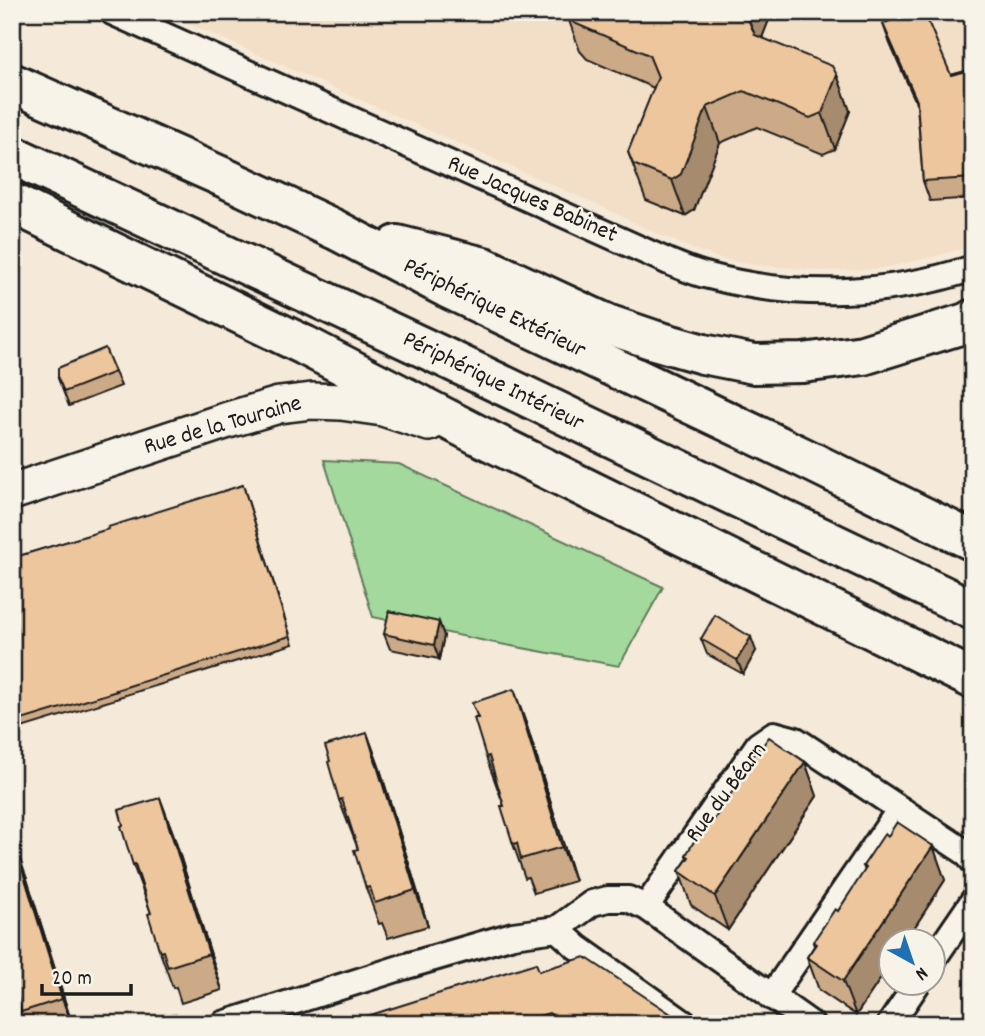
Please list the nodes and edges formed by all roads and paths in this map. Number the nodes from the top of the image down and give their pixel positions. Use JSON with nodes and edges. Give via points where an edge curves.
{"nodes":[{"id":1,"x":112,"y":12,"type":"edge"},
{"id":2,"x":12,"y":83,"type":"edge"},
{"id":3,"x":12,"y":155,"type":"edge"},
{"id":4,"x":12,"y":203,"type":"edge"},
{"id":5,"x":336,"y":230,"type":"junction"},
{"id":6,"x":973,"y":268,"type":"edge"},
{"id":7,"x":973,"y":319,"type":"edge"},
{"id":8,"x":478,"y":435,"type":"junction"},
{"id":9,"x":12,"y":492,"type":"edge"},
{"id":10,"x":973,"y":541,"type":"edge"},
{"id":11,"x":973,"y":610,"type":"edge"},
{"id":12,"x":973,"y":678,"type":"edge"},
{"id":13,"x":900,"y":809,"type":"junction"},
{"id":14,"x":973,"y":861,"type":"edge"},
{"id":15,"x":973,"y":901,"type":"edge"},
{"id":16,"x":646,"y":907,"type":"junction"},
{"id":17,"x":557,"y":929,"type":"junction"},
{"id":18,"x":946,"y":942,"type":"edge"},
{"id":19,"x":771,"y":997,"type":"junction"},
{"id":20,"x":908,"y":998,"type":"edge"},
{"id":21,"x":223,"y":1024,"type":"edge"},
{"id":22,"x":685,"y":1024,"type":"edge"},
{"id":23,"x":811,"y":1024,"type":"edge"},
{"id":24,"x":890,"y":1024,"type":"edge"}],
"edges":[{"from":1,"to":6,"type":"street","name":"Rue Jacques Babinet","via":[[705,276],[744,285],[836,292],[883,289]]},
{"from":2,"to":5,"type":"highway","name":"Périphérique Extérieur"},
{"from":3,"to":11,"type":"highway","name":"Périphérique Intérieur"},
{"from":4,"to":8,"type":"highway"},
{"from":5,"to":7,"type":"highway","via":[[484,267],[619,328],[704,355],[754,364],[863,355]]},
{"from":5,"to":10,"type":"highway","name":"Périphérique Extérieur"},
{"from":8,"to":9,"type":"street","name":"Rue de la Touraine","via":[[341,401],[279,405]]},
{"from":8,"to":12,"type":"highway"},
{"from":13,"to":14,"type":"street","name":"Rue du Béarn"},
{"from":13,"to":16,"type":"street","name":"Rue du Béarn","via":[[796,740],[774,734],[758,745]]},
{"from":13,"to":19,"type":"street"},
{"from":15,"to":18,"type":"street"},
{"from":16,"to":17,"type":"street","via":[[628,899],[608,899],[592,903]]},
{"from":16,"to":19,"type":"street"},
{"from":17,"to":21,"type":"street","via":[[513,935]]},
{"from":17,"to":22,"type":"street"},
{"from":19,"to":23,"type":"street"},
{"from":20,"to":24,"type":"street"}]}
